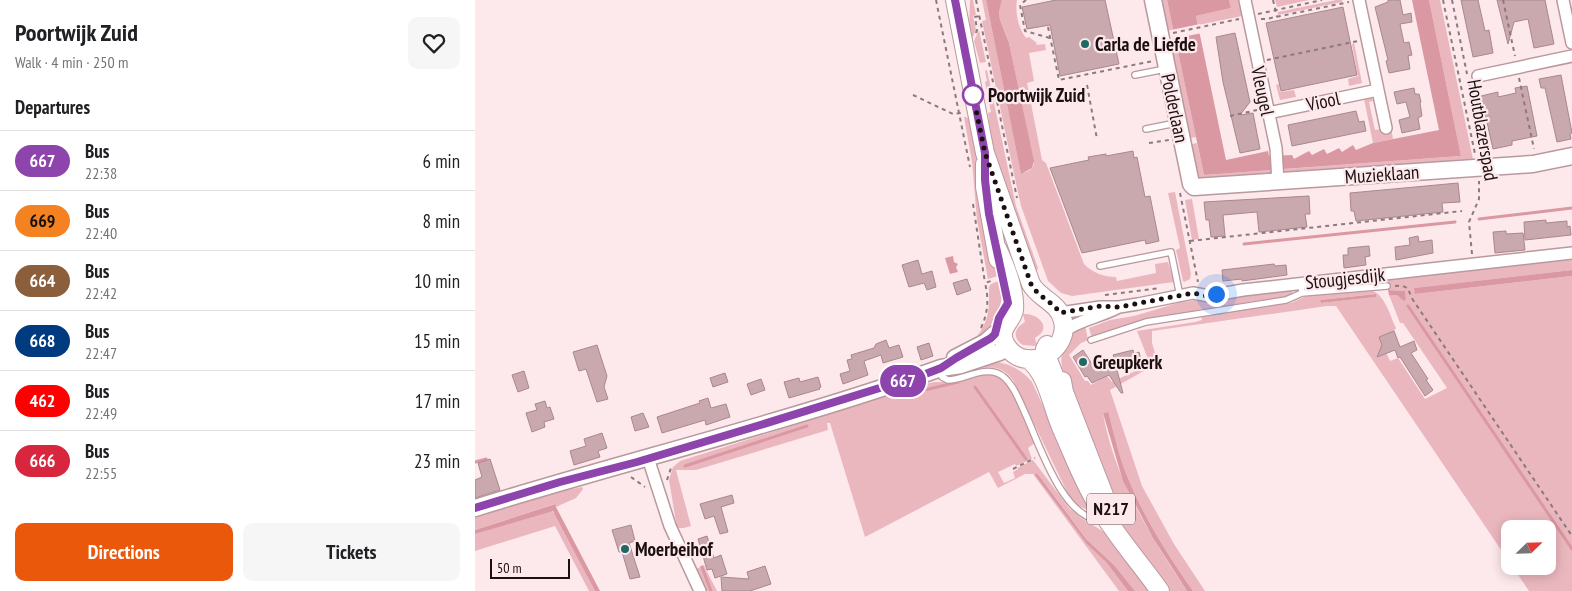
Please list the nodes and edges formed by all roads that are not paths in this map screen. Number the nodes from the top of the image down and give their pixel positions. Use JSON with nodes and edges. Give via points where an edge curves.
{"nodes":[{"id":1,"x":955,"y":0,"type":"edge"},
{"id":2,"x":965,"y":0,"type":"edge"},
{"id":3,"x":1153,"y":0,"type":"edge"},
{"id":4,"x":1245,"y":0,"type":"edge"},
{"id":5,"x":1563,"y":0,"type":"edge"},
{"id":6,"x":1356,"y":1,"type":"edge"},
{"id":7,"x":961,"y":30,"type":"junction"},
{"id":8,"x":1572,"y":43,"type":"edge"},
{"id":9,"x":1572,"y":56,"type":"edge"},
{"id":10,"x":1160,"y":65,"type":"junction"},
{"id":11,"x":1135,"y":75,"type":"dead end"},
{"id":12,"x":1478,"y":76,"type":"dead end"},
{"id":13,"x":1378,"y":90,"type":"junction"},
{"id":14,"x":1268,"y":110,"type":"junction"},
{"id":15,"x":1178,"y":123,"type":"junction"},
{"id":16,"x":1386,"y":128,"type":"dead end"},
{"id":17,"x":1146,"y":130,"type":"dead end"},
{"id":18,"x":985,"y":153,"type":"junction"},
{"id":19,"x":1572,"y":156,"type":"edge"},
{"id":20,"x":1277,"y":176,"type":"junction"},
{"id":21,"x":1193,"y":186,"type":"joint"},
{"id":22,"x":1572,"y":253,"type":"edge"},
{"id":23,"x":1100,"y":266,"type":"dead end"},
{"id":24,"x":1387,"y":286,"type":"road end"},
{"id":25,"x":1302,"y":288,"type":"junction"},
{"id":26,"x":1179,"y":291,"type":"junction"},
{"id":27,"x":1010,"y":306,"type":"junction"},
{"id":28,"x":1119,"y":307,"type":"junction"},
{"id":29,"x":1055,"y":313,"type":"junction"},
{"id":30,"x":1063,"y":332,"type":"junction"},
{"id":31,"x":995,"y":334,"type":"junction"},
{"id":32,"x":1091,"y":340,"type":"dead end"},
{"id":33,"x":1051,"y":352,"type":"junction"},
{"id":34,"x":1014,"y":357,"type":"junction"},
{"id":35,"x":940,"y":369,"type":"junction"},
{"id":36,"x":648,"y":458,"type":"junction"},
{"id":37,"x":475,"y":508,"type":"edge"},
{"id":38,"x":1107,"y":518,"type":"junction"},
{"id":39,"x":1136,"y":558,"type":"junction"},
{"id":40,"x":700,"y":591,"type":"edge"},
{"id":41,"x":1160,"y":591,"type":"edge"}],
"edges":[{"from":1,"to":7,"type":"main road"},
{"from":2,"to":7,"type":"main road"},
{"from":3,"to":10,"type":"street","name":"Polderlaan"},
{"from":4,"to":14,"type":"street","name":"Vleugel"},
{"from":5,"to":8,"type":"street"},
{"from":6,"to":13,"type":"street"},
{"from":7,"to":18,"type":"main road"},
{"from":9,"to":12,"type":"street"},
{"from":10,"to":11,"type":"lane"},
{"from":10,"to":15,"type":"street","name":"Polderlaan"},
{"from":13,"to":14,"type":"street","name":"Viool"},
{"from":13,"to":16,"type":"street"},
{"from":14,"to":20,"type":"street","name":"Vleugel"},
{"from":15,"to":17,"type":"lane"},
{"from":15,"to":21,"type":"street","name":"Polderlaan"},
{"from":18,"to":27,"type":"main road","via":[[989,214]]},
{"from":18,"to":29,"type":"main road","via":[[1031,284],[1036,292],[1053,304]]},
{"from":19,"to":20,"type":"street","name":"Muzieklaan","via":[[1537,164]]},
{"from":20,"to":21,"type":"street","name":"Muzieklaan","via":[[1198,188]]},
{"from":22,"to":25,"type":"street","name":"Stougjesdijk"},
{"from":23,"to":26,"type":"lane","via":[[1171,252]]},
{"from":24,"to":25,"type":"lane"},
{"from":25,"to":26,"type":"street","name":"Stougjesdijk","via":[[1231,291],[1211,296]]},
{"from":25,"to":32,"type":"lane","via":[[1286,300],[1146,322]]},
{"from":26,"to":28,"type":"street","name":"Stougjesdijk"},
{"from":27,"to":29,"type":"main road","via":[[1035,303]]},
{"from":27,"to":31,"type":"main road","via":[[999,318]]},
{"from":27,"to":34,"type":"main road","via":[[1013,314],[1003,330],[1005,342]]},
{"from":28,"to":29,"type":"street","name":"Stougjesdijk","via":[[1100,306]]},
{"from":28,"to":30,"type":"street","name":"Stougjesdijk"},
{"from":29,"to":30,"type":"main road","via":[[1063,322]]},
{"from":29,"to":33,"type":"main road","number":"N217","via":[[1055,329],[1045,349]]},
{"from":30,"to":33,"type":"main road"},
{"from":31,"to":34,"type":"main road","via":[[997,345]]},
{"from":31,"to":35,"type":"street"},
{"from":33,"to":34,"type":"main road","via":[[1037,359]]},
{"from":33,"to":39,"type":"main road","number":"N217","via":[[1102,492]]},
{"from":34,"to":35,"type":"street"},
{"from":34,"to":38,"type":"main road","number":"N217","via":[[1034,375],[1081,473]]},
{"from":35,"to":36,"type":"street"},
{"from":35,"to":38,"type":"lane","via":[[942,377],[948,380],[989,371],[1002,376],[1019,398],[1055,479],[1071,504],[1088,518]]},
{"from":36,"to":37,"type":"street"},
{"from":36,"to":40,"type":"street","via":[[670,526]]},
{"from":38,"to":39,"type":"main road","number":"N217"},
{"from":39,"to":41,"type":"main road","number":"N217"}]}
